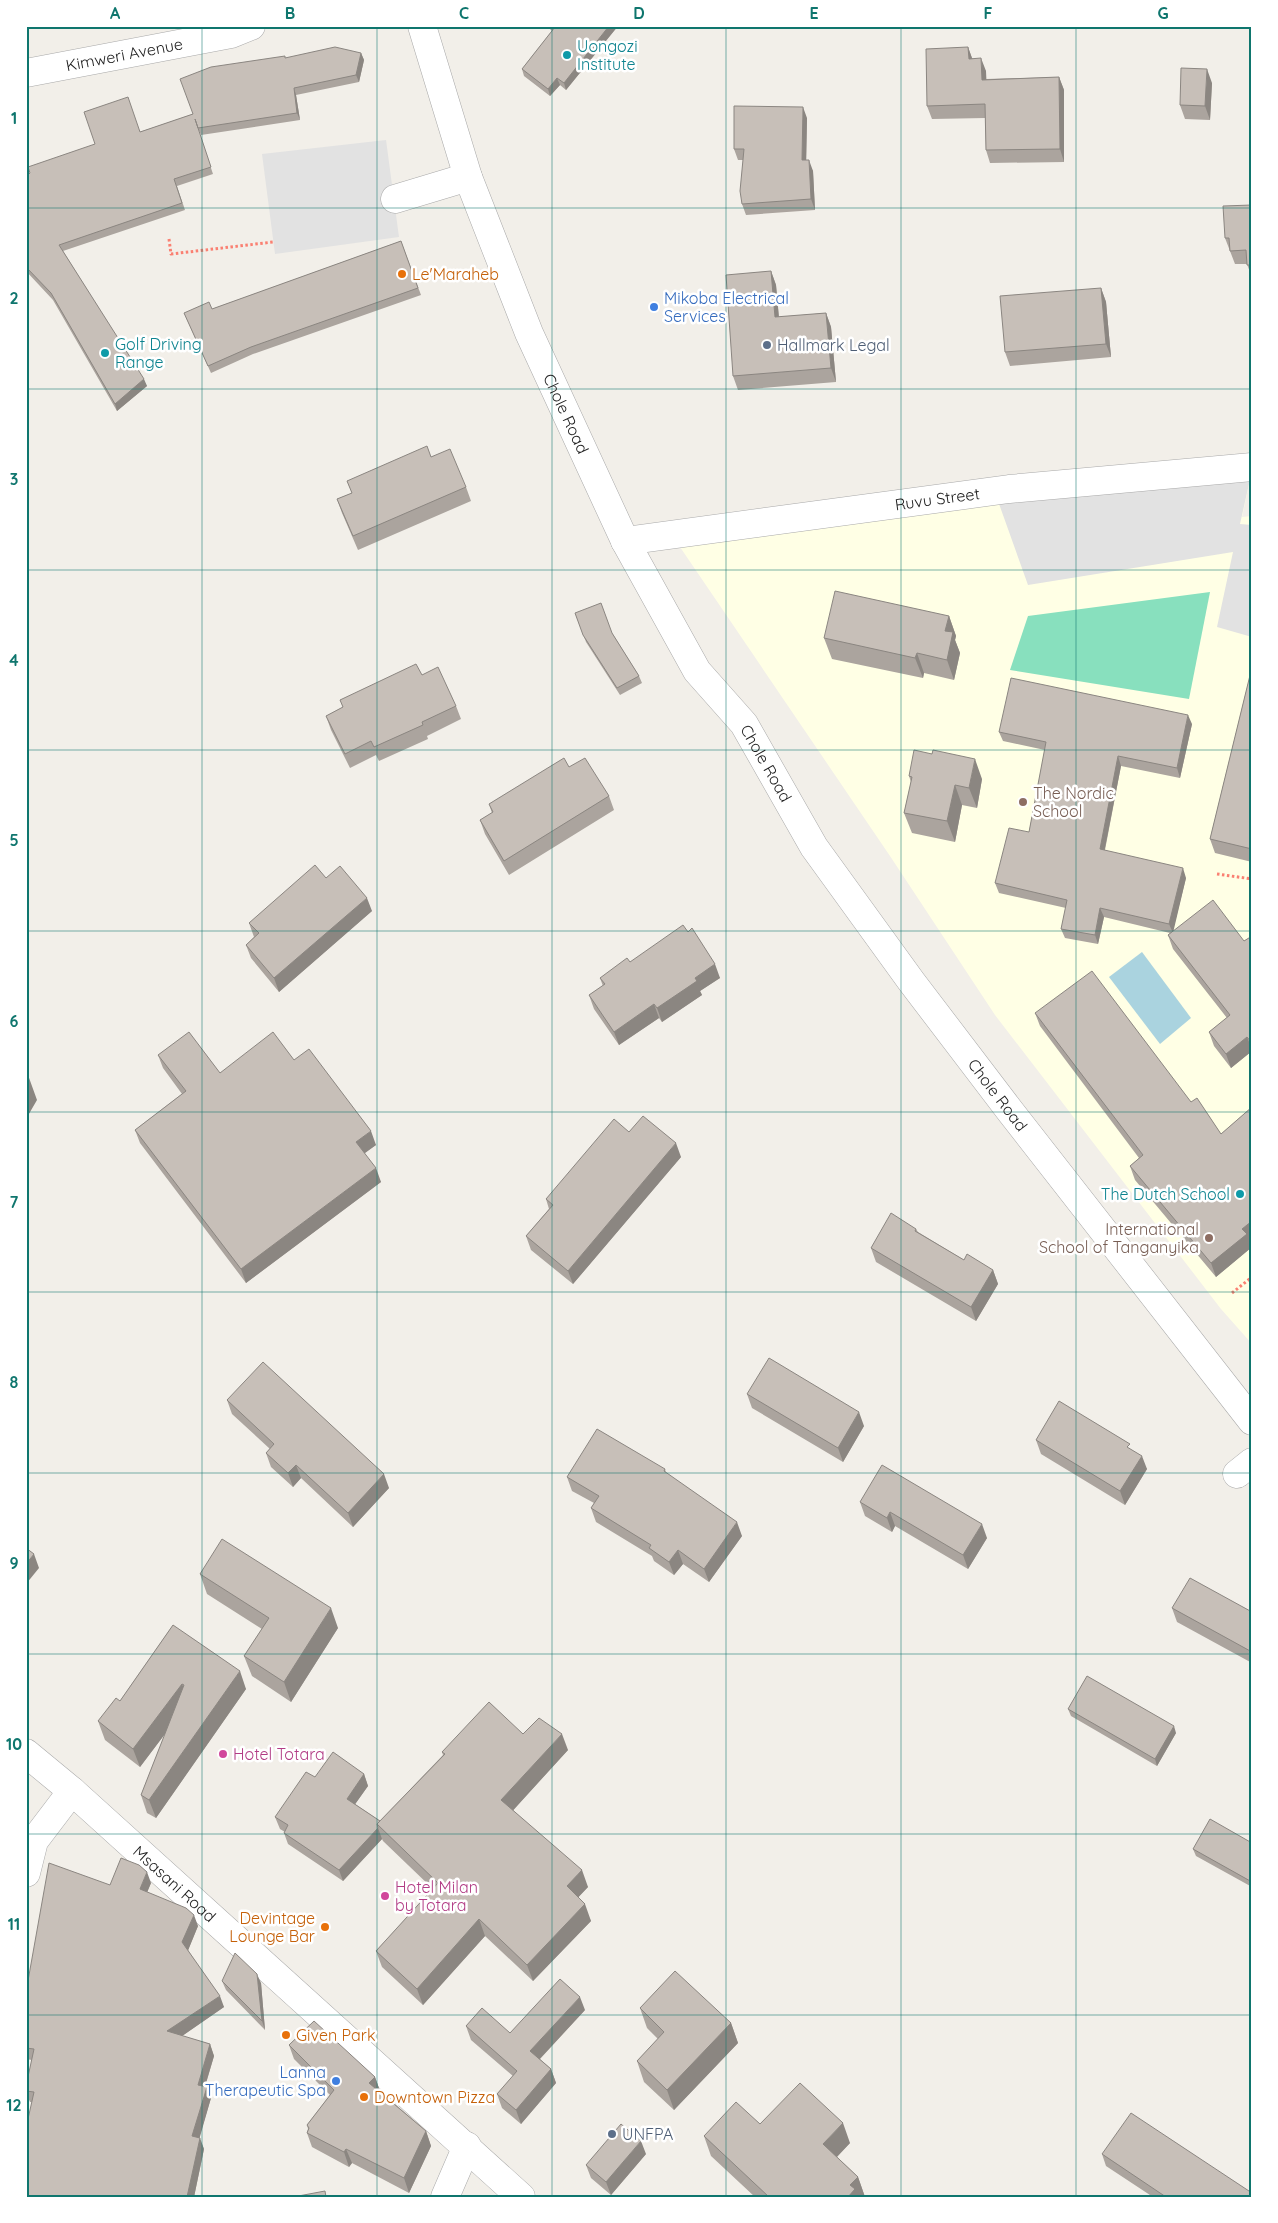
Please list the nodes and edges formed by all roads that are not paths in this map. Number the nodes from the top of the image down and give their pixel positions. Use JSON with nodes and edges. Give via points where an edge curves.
{"nodes":[{"id":1,"x":252,"y":26,"type":"edge"},
{"id":2,"x":422,"y":26,"type":"edge"},
{"id":3,"x":26,"y":73,"type":"edge"},
{"id":4,"x":468,"y":177,"type":"junction"},
{"id":5,"x":395,"y":199,"type":"dead end"},
{"id":6,"x":1252,"y":467,"type":"edge"},
{"id":7,"x":625,"y":541,"type":"junction"},
{"id":8,"x":1252,"y":1421,"type":"edge"},
{"id":9,"x":26,"y":1753,"type":"edge"},
{"id":10,"x":72,"y":1791,"type":"junction"},
{"id":11,"x":26,"y":1873,"type":"edge"},
{"id":12,"x":467,"y":2146,"type":"junction"},
{"id":13,"x":445,"y":2197,"type":"edge"},
{"id":14,"x":521,"y":2197,"type":"edge"}],
"edges":[{"from":1,"to":3,"type":"street","name":"Kimweri Avenue","via":[[231,34]]},
{"from":2,"to":4,"type":"street","name":"Chole Road"},
{"from":4,"to":5,"type":"street"},
{"from":4,"to":7,"type":"street","name":"Chole Road","via":[[529,333]]},
{"from":6,"to":7,"type":"street","name":"Ruvu Street","via":[[1009,489]]},
{"from":7,"to":8,"type":"street","name":"Chole Road","via":[[697,671],[744,724],[814,847],[1004,1103]]},
{"from":9,"to":10,"type":"street","name":"Msasani Road"},
{"from":10,"to":11,"type":"street","via":[[34,1841]]},
{"from":10,"to":12,"type":"street","name":"Msasani Road"},
{"from":12,"to":13,"type":"street"},
{"from":12,"to":14,"type":"street","name":"Msasani Road"}]}
